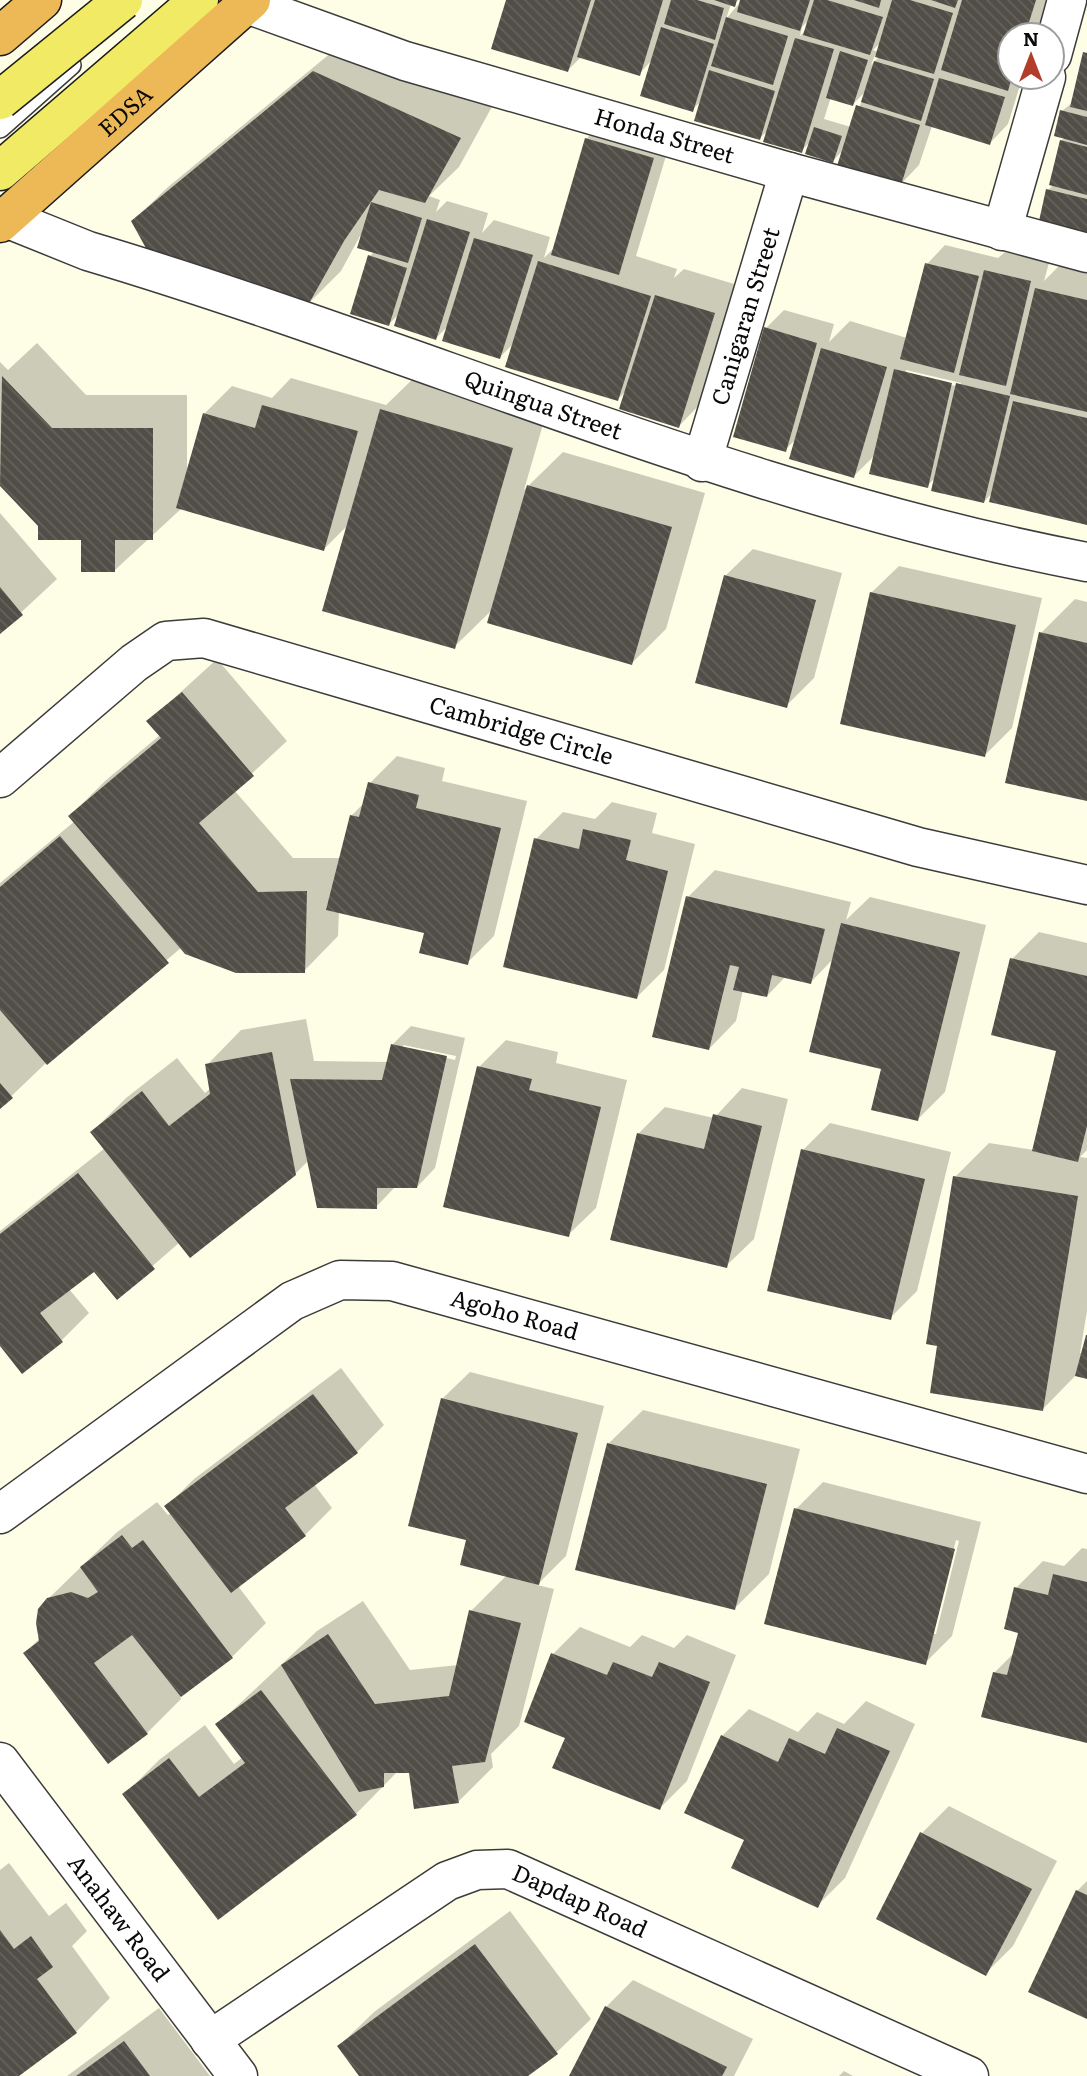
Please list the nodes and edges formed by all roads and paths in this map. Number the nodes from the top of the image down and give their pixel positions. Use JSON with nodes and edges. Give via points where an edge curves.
{"nodes":[{"id":1,"x":42,"y":0,"type":"edge"},
{"id":2,"x":121,"y":0,"type":"edge"},
{"id":3,"x":146,"y":0,"type":"edge"},
{"id":4,"x":200,"y":0,"type":"edge"},
{"id":5,"x":1068,"y":0,"type":"edge"},
{"id":6,"x":249,"y":2,"type":"edge"},
{"id":7,"x":1062,"y":21,"type":"edge"},
{"id":8,"x":0,"y":36,"type":"edge"},
{"id":9,"x":1042,"y":91,"type":"edge"},
{"id":10,"x":0,"y":100,"type":"edge"},
{"id":11,"x":0,"y":108,"type":"edge"},
{"id":12,"x":0,"y":128,"type":"edge"},
{"id":13,"x":0,"y":171,"type":"edge"},
{"id":14,"x":789,"y":172,"type":"junction"},
{"id":15,"x":3,"y":220,"type":"edge"},
{"id":16,"x":1002,"y":231,"type":"junction"},
{"id":17,"x":1087,"y":253,"type":"edge"},
{"id":18,"x":702,"y":462,"type":"junction"},
{"id":19,"x":1087,"y":562,"type":"edge"},
{"id":20,"x":0,"y":778,"type":"edge"},
{"id":21,"x":1087,"y":885,"type":"edge"},
{"id":22,"x":1087,"y":1474,"type":"edge"},
{"id":23,"x":0,"y":1514,"type":"edge"},
{"id":24,"x":0,"y":1762,"type":"edge"},
{"id":25,"x":210,"y":2040,"type":"junction"},
{"id":26,"x":238,"y":2076,"type":"edge"},
{"id":27,"x":970,"y":2076,"type":"edge"}],
"edges":[{"from":1,"to":8,"type":"highway"},
{"from":2,"to":10,"type":"main road","bridge":true},
{"from":2,"to":11,"type":"highway"},
{"from":3,"to":12,"type":"lane"},
{"from":4,"to":13,"type":"main road"},
{"from":5,"to":7,"type":"street"},
{"from":6,"to":14,"type":"street","name":"Honda Street","via":[[405,61]]},
{"from":6,"to":15,"type":"highway","name":"EDSA"},
{"from":9,"to":16,"type":"street"},
{"from":14,"to":16,"type":"street","name":"Honda Street"},
{"from":14,"to":18,"type":"street","name":"Canigaran Street"},
{"from":15,"to":18,"type":"street","name":"Quingua Street"},
{"from":16,"to":17,"type":"street","name":"Honda Street"},
{"from":18,"to":19,"type":"street","name":"Quingua Street","via":[[993,544]]},
{"from":20,"to":21,"type":"street","name":"Cambridge Circle","via":[[155,648],[166,641],[204,638],[918,847]]},
{"from":22,"to":23,"type":"street","name":"Agoho Road","via":[[393,1281],[340,1280],[292,1301]]},
{"from":24,"to":25,"type":"street","name":"Anahaw Road"},
{"from":25,"to":26,"type":"street","name":"Anahaw Road"},
{"from":25,"to":27,"type":"street","name":"Dapdap Road","via":[[447,1881],[477,1870],[508,1869]]}]}
